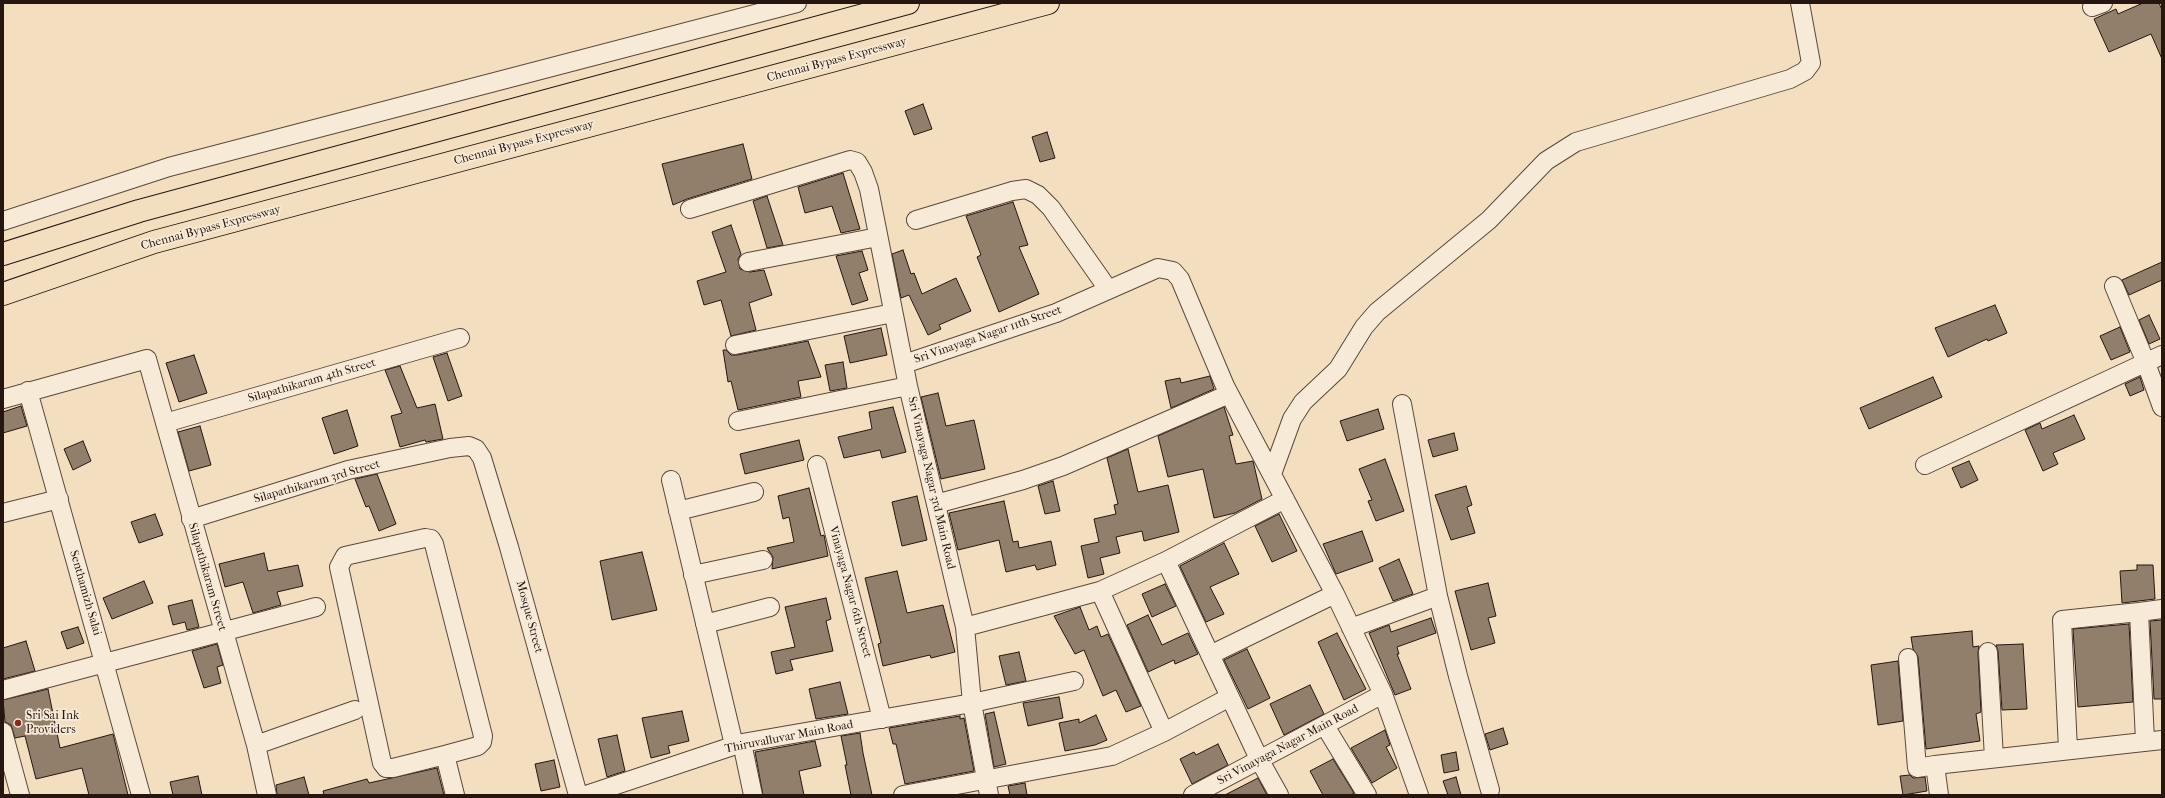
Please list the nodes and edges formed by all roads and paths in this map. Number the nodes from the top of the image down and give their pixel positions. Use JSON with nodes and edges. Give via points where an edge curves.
{"nodes":[{"id":1,"x":796,"y":3,"type":"edge"},
{"id":2,"x":908,"y":3,"type":"edge"},
{"id":3,"x":1048,"y":3,"type":"edge"},
{"id":4,"x":1800,"y":3,"type":"edge"},
{"id":5,"x":690,"y":209,"type":"dead end"},
{"id":6,"x":916,"y":220,"type":"dead end"},
{"id":7,"x":3,"y":221,"type":"edge"},
{"id":8,"x":878,"y":237,"type":"junction"},
{"id":9,"x":3,"y":254,"type":"edge"},
{"id":10,"x":748,"y":262,"type":"dead end"},
{"id":11,"x":2114,"y":286,"type":"dead end"},
{"id":12,"x":1108,"y":289,"type":"junction"},
{"id":13,"x":3,"y":294,"type":"edge"},
{"id":14,"x":893,"y":312,"type":"junction"},
{"id":15,"x":460,"y":338,"type":"dead end"},
{"id":16,"x":735,"y":345,"type":"dead end"},
{"id":17,"x":2162,"y":355,"type":"edge"},
{"id":18,"x":2146,"y":363,"type":"junction"},
{"id":19,"x":904,"y":364,"type":"junction"},
{"id":20,"x":908,"y":386,"type":"junction"},
{"id":21,"x":28,"y":391,"type":"junction"},
{"id":22,"x":1229,"y":394,"type":"junction"},
{"id":23,"x":3,"y":399,"type":"edge"},
{"id":24,"x":1402,"y":404,"type":"dead end"},
{"id":25,"x":2162,"y":407,"type":"edge"},
{"id":26,"x":738,"y":421,"type":"dead end"},
{"id":27,"x":165,"y":424,"type":"junction"},
{"id":28,"x":469,"y":446,"type":"joint"},
{"id":29,"x":817,"y":465,"type":"dead end"},
{"id":30,"x":1925,"y":465,"type":"dead end"},
{"id":31,"x":1272,"y":474,"type":"junction"},
{"id":32,"x":671,"y":480,"type":"dead end"},
{"id":33,"x":754,"y":492,"type":"dead end"},
{"id":34,"x":59,"y":499,"type":"junction"},
{"id":35,"x":1286,"y":499,"type":"junction"},
{"id":36,"x":936,"y":504,"type":"junction"},
{"id":37,"x":678,"y":511,"type":"junction"},
{"id":38,"x":3,"y":513,"type":"edge"},
{"id":39,"x":191,"y":519,"type":"junction"},
{"id":40,"x":763,"y":560,"type":"dead end"},
{"id":41,"x":1166,"y":561,"type":"junction"},
{"id":42,"x":694,"y":575,"type":"junction"},
{"id":43,"x":1100,"y":591,"type":"junction"},
{"id":44,"x":1335,"y":594,"type":"junction"},
{"id":45,"x":1438,"y":596,"type":"junction"},
{"id":46,"x":316,"y":607,"type":"dead end"},
{"id":47,"x":770,"y":607,"type":"dead end"},
{"id":48,"x":2162,"y":609,"type":"edge"},
{"id":49,"x":2139,"y":612,"type":"junction"},
{"id":50,"x":705,"y":624,"type":"junction"},
{"id":51,"x":965,"y":627,"type":"junction"},
{"id":52,"x":1351,"y":628,"type":"junction"},
{"id":53,"x":223,"y":631,"type":"junction"},
{"id":54,"x":1988,"y":652,"type":"dead end"},
{"id":55,"x":1210,"y":655,"type":"junction"},
{"id":56,"x":1908,"y":658,"type":"dead end"},
{"id":57,"x":104,"y":663,"type":"junction"},
{"id":58,"x":1074,"y":681,"type":"dead end"},
{"id":59,"x":3,"y":690,"type":"edge"},
{"id":60,"x":1383,"y":694,"type":"junction"},
{"id":61,"x":1230,"y":697,"type":"junction"},
{"id":62,"x":972,"y":703,"type":"junction"},
{"id":63,"x":354,"y":710,"type":"dead end"},
{"id":64,"x":882,"y":719,"type":"junction"},
{"id":65,"x":1325,"y":726,"type":"junction"},
{"id":66,"x":3,"y":732,"type":"edge"},
{"id":67,"x":1164,"y":732,"type":"junction"},
{"id":68,"x":2154,"y":740,"type":"edge"},
{"id":69,"x":738,"y":744,"type":"junction"},
{"id":70,"x":256,"y":745,"type":"junction"},
{"id":71,"x":2068,"y":750,"type":"junction"},
{"id":72,"x":445,"y":755,"type":"junction"},
{"id":73,"x":1994,"y":758,"type":"junction"},
{"id":74,"x":1260,"y":760,"type":"junction"},
{"id":75,"x":1936,"y":765,"type":"junction"},
{"id":76,"x":987,"y":787,"type":"edge"},
{"id":77,"x":1490,"y":790,"type":"dead end"},
{"id":78,"x":20,"y":795,"type":"edge"},
{"id":79,"x":141,"y":795,"type":"edge"},
{"id":80,"x":267,"y":795,"type":"edge"},
{"id":81,"x":455,"y":795,"type":"edge"},
{"id":82,"x":578,"y":795,"type":"edge"},
{"id":83,"x":586,"y":795,"type":"edge"},
{"id":84,"x":753,"y":795,"type":"edge"},
{"id":85,"x":903,"y":795,"type":"edge"},
{"id":86,"x":1193,"y":795,"type":"edge"},
{"id":87,"x":1279,"y":795,"type":"edge"},
{"id":88,"x":1367,"y":795,"type":"edge"},
{"id":89,"x":1419,"y":795,"type":"edge"},
{"id":90,"x":1939,"y":795,"type":"edge"}],
"edges":[{"from":1,"to":7,"type":"street","via":[[169,167]]},
{"from":2,"to":9,"type":"highway","via":[[139,211]]},
{"from":3,"to":13,"type":"highway","name":"Chennai Bypass Expressway","via":[[154,242]]},
{"from":4,"to":31,"type":"street","via":[[1811,57],[1811,63],[1805,71],[1790,79],[1576,142],[1546,161],[1489,220],[1377,312],[1364,327],[1338,369],[1303,402],[1292,419]]},
{"from":5,"to":8,"type":"street","name":"Sri Vinayaga Nagar 3rd Main Road","via":[[850,160],[857,162],[863,172]]},
{"from":6,"to":12,"type":"street","via":[[1012,191],[1026,190],[1038,195],[1051,208]]},
{"from":8,"to":10,"type":"street"},
{"from":8,"to":14,"type":"street","name":"Sri Vinayaga Nagar 3rd Main Road"},
{"from":11,"to":18,"type":"street"},
{"from":12,"to":19,"type":"street","name":"Sri Vinayaga Nagar 11th Street","via":[[1049,316]]},
{"from":12,"to":22,"type":"street","name":"Sri Vinayaga Nagar 11th Street","via":[[1158,268],[1173,271],[1180,279]]},
{"from":14,"to":16,"type":"street"},
{"from":14,"to":19,"type":"street","name":"Sri Vinayaga Nagar 3rd Main Road"},
{"from":15,"to":27,"type":"street","name":"Silapathikaram 4th Street"},
{"from":17,"to":18,"type":"street"},
{"from":18,"to":25,"type":"street"},
{"from":18,"to":30,"type":"street"},
{"from":19,"to":20,"type":"street","name":"Sri Vinayaga Nagar 3rd Main Road"},
{"from":20,"to":26,"type":"street"},
{"from":20,"to":36,"type":"street","name":"Sri Vinayaga Nagar 3rd Main Road"},
{"from":21,"to":23,"type":"street"},
{"from":21,"to":27,"type":"street","name":"Silapathikaram Street","via":[[147,359]]},
{"from":21,"to":34,"type":"street","name":"Senthamizh Salai"},
{"from":22,"to":31,"type":"street"},
{"from":22,"to":36,"type":"street","via":[[1063,466]]},
{"from":24,"to":45,"type":"street"},
{"from":27,"to":39,"type":"street","name":"Silapathikaram Street"},
{"from":28,"to":39,"type":"street","name":"Silapathikaram 3rd Street","via":[[348,470]]},
{"from":28,"to":82,"type":"street","name":"Mosque Street","via":[[482,458],[510,547]]},
{"from":29,"to":64,"type":"street","name":"Vinayaga Nagar 6th Street"},
{"from":31,"to":35,"type":"street"},
{"from":32,"to":37,"type":"street"},
{"from":33,"to":37,"type":"street"},
{"from":34,"to":38,"type":"street"},
{"from":34,"to":57,"type":"street","name":"Senthamizh Salai"},
{"from":35,"to":41,"type":"street"},
{"from":35,"to":44,"type":"street"},
{"from":36,"to":51,"type":"street","name":"Sri Vinayaga Nagar 3rd Main Road"},
{"from":37,"to":42,"type":"street"},
{"from":39,"to":53,"type":"street","name":"Silapathikaram Street"},
{"from":40,"to":42,"type":"street"},
{"from":41,"to":43,"type":"street"},
{"from":41,"to":55,"type":"street"},
{"from":42,"to":50,"type":"street"},
{"from":43,"to":51,"type":"street"},
{"from":43,"to":67,"type":"street"},
{"from":44,"to":52,"type":"street"},
{"from":44,"to":55,"type":"street"},
{"from":45,"to":52,"type":"street"},
{"from":45,"to":77,"type":"street"},
{"from":46,"to":53,"type":"street"},
{"from":47,"to":50,"type":"street"},
{"from":48,"to":49,"type":"street"},
{"from":49,"to":68,"type":"street"},
{"from":49,"to":71,"type":"street","via":[[2062,620]]},
{"from":50,"to":69,"type":"street"},
{"from":51,"to":62,"type":"street","name":"Sri Vinayaga Nagar 3rd Main Road"},
{"from":52,"to":60,"type":"street"},
{"from":53,"to":57,"type":"street"},
{"from":53,"to":70,"type":"street","name":"Silapathikaram Street"},
{"from":54,"to":73,"type":"street"},
{"from":55,"to":61,"type":"street"},
{"from":56,"to":75,"type":"street","via":[[1917,768]]},
{"from":57,"to":59,"type":"street"},
{"from":57,"to":79,"type":"street","name":"Senthamizh Salai"},
{"from":58,"to":62,"type":"street","name":"Thiruvalluvar Main Road"},
{"from":60,"to":65,"type":"street","name":"Sri Vinayaga Nagar Main Road"},
{"from":60,"to":89,"type":"street"},
{"from":61,"to":67,"type":"street"},
{"from":61,"to":74,"type":"street"},
{"from":62,"to":64,"type":"street","name":"Thiruvalluvar Main Road"},
{"from":62,"to":76,"type":"street","name":"Sri Vinayaga Nagar 3rd Main Road"},
{"from":63,"to":70,"type":"street"},
{"from":64,"to":69,"type":"street","name":"Thiruvalluvar Main Road"},
{"from":65,"to":74,"type":"street","name":"Sri Vinayaga Nagar Main Road"},
{"from":65,"to":88,"type":"street"},
{"from":66,"to":78,"type":"street"},
{"from":67,"to":76,"type":"street","via":[[1112,756]]},
{"from":68,"to":71,"type":"street"},
{"from":69,"to":83,"type":"street","name":"Thiruvalluvar Main Road"},
{"from":69,"to":84,"type":"street"},
{"from":70,"to":80,"type":"street","name":"Silapathikaram Street"},
{"from":71,"to":73,"type":"street"},
{"from":72,"to":72,"type":"street","via":[[478,746],[483,736],[434,544],[431,539],[425,538],[345,556],[339,567],[382,763],[386,768],[393,768]]},
{"from":72,"to":81,"type":"street"},
{"from":73,"to":75,"type":"street"},
{"from":74,"to":86,"type":"street","name":"Sri Vinayaga Nagar Main Road"},
{"from":74,"to":87,"type":"street"},
{"from":75,"to":90,"type":"street"},
{"from":76,"to":85,"type":"street"}]}
